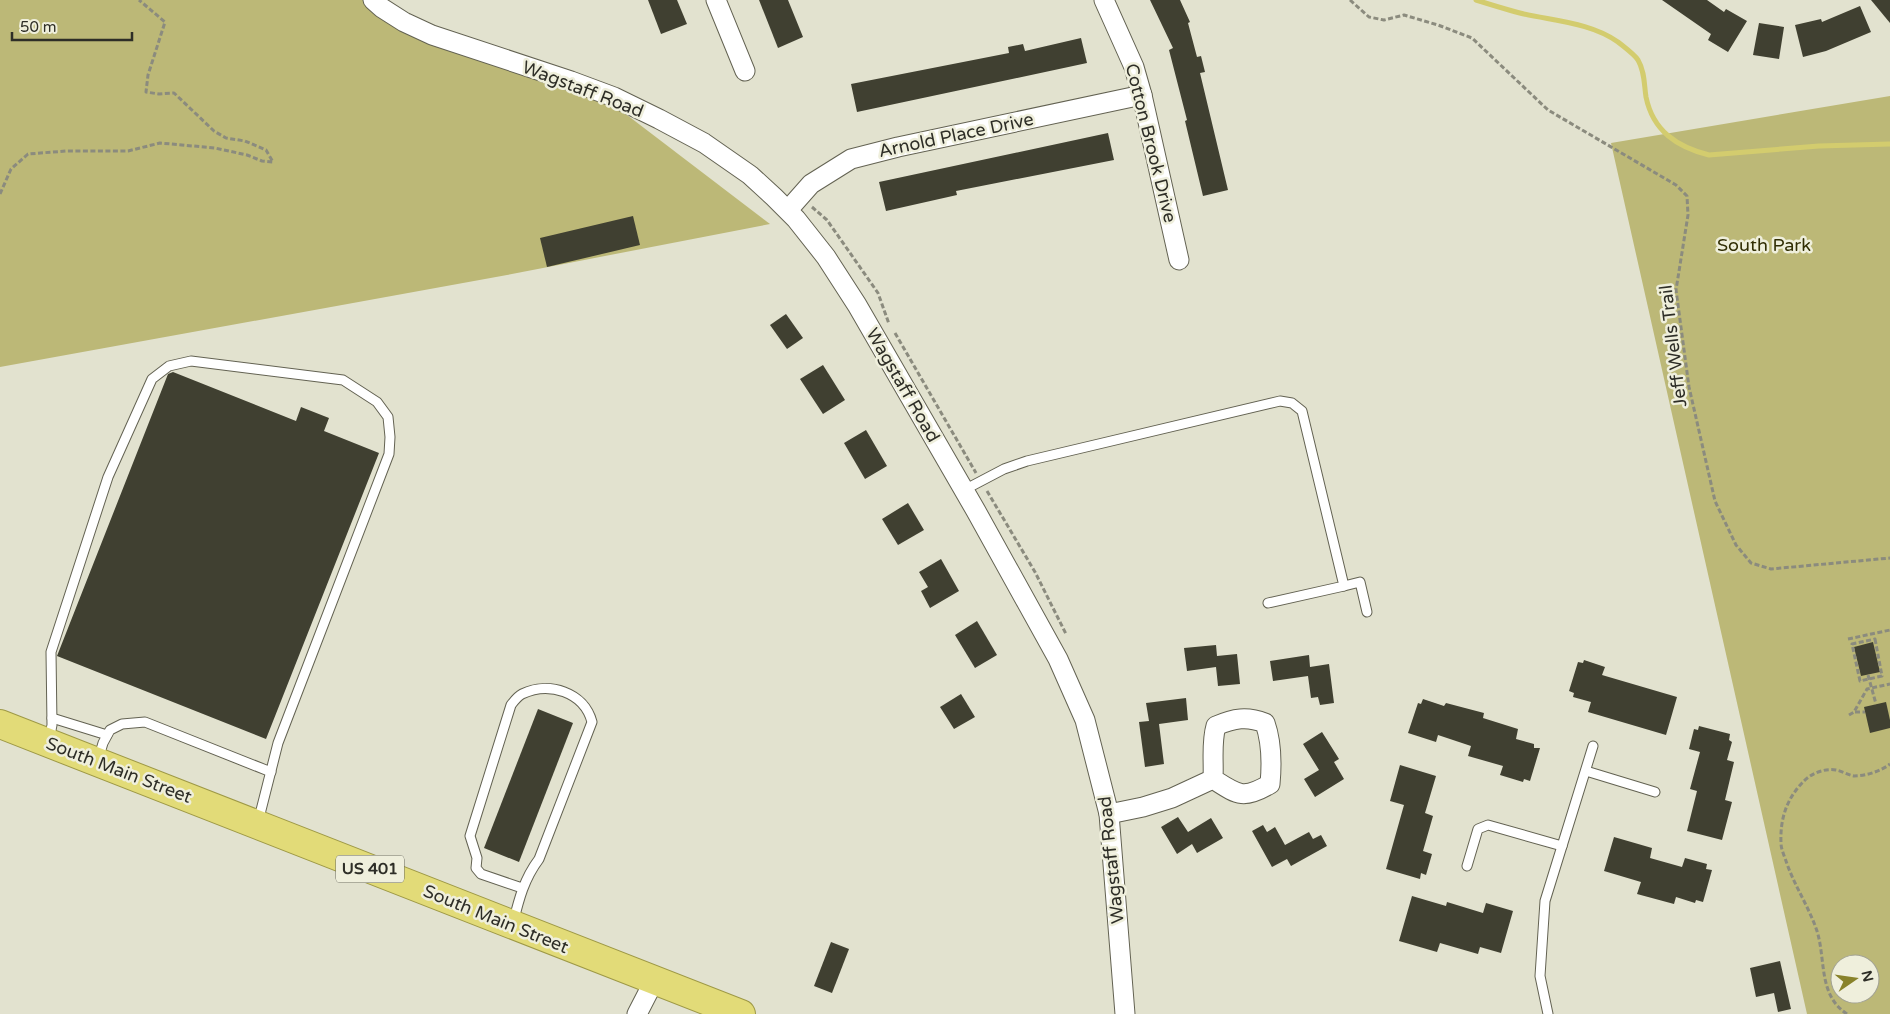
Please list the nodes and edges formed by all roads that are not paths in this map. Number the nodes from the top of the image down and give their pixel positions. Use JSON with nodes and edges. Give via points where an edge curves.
{"nodes":[{"id":1,"x":373,"y":0,"type":"edge"},
{"id":2,"x":716,"y":0,"type":"edge"},
{"id":3,"x":1104,"y":0,"type":"edge"},
{"id":4,"x":746,"y":71,"type":"dead end"},
{"id":5,"x":1142,"y":95,"type":"junction"},
{"id":6,"x":788,"y":210,"type":"junction"},
{"id":7,"x":1180,"y":260,"type":"dead end"},
{"id":8,"x":964,"y":490,"type":"junction"},
{"id":9,"x":1344,"y":586,"type":"junction"},
{"id":10,"x":1268,"y":603,"type":"dead end"},
{"id":11,"x":1367,"y":612,"type":"dead end"},
{"id":12,"x":0,"y":724,"type":"edge"},
{"id":13,"x":50,"y":730,"type":"junction"},
{"id":14,"x":107,"y":735,"type":"junction"},
{"id":15,"x":1594,"y":746,"type":"dead end"},
{"id":16,"x":97,"y":761,"type":"junction"},
{"id":17,"x":1586,"y":771,"type":"junction"},
{"id":18,"x":270,"y":772,"type":"junction"},
{"id":19,"x":1213,"y":778,"type":"dead end"},
{"id":20,"x":1655,"y":792,"type":"dead end"},
{"id":21,"x":1109,"y":814,"type":"junction"},
{"id":22,"x":258,"y":825,"type":"junction"},
{"id":23,"x":1562,"y":846,"type":"junction"},
{"id":24,"x":1467,"y":866,"type":"dead end"},
{"id":25,"x":522,"y":888,"type":"junction"},
{"id":26,"x":513,"y":925,"type":"junction"},
{"id":27,"x":654,"y":981,"type":"junction"},
{"id":28,"x":637,"y":1014,"type":"edge"},
{"id":29,"x":741,"y":1014,"type":"edge"},
{"id":30,"x":1125,"y":1014,"type":"edge"},
{"id":31,"x":1548,"y":1014,"type":"edge"}],
"edges":[{"from":1,"to":6,"type":"street","name":"Wagstaff Road","via":[[404,22],[432,35],[572,81],[659,118],[704,143],[750,175]]},
{"from":2,"to":4,"type":"street"},
{"from":3,"to":5,"type":"street","name":"Cotton Brook Drive","via":[[1134,67]]},
{"from":5,"to":6,"type":"street","name":"Arnold Place Drive","via":[[851,159],[811,184]]},
{"from":5,"to":7,"type":"street","name":"Cotton Brook Drive"},
{"from":6,"to":8,"type":"street","name":"Wagstaff Road","via":[[826,257],[857,305]]},
{"from":8,"to":9,"type":"lane","via":[[1027,461],[1280,401],[1292,402],[1302,411]]},
{"from":8,"to":21,"type":"street","name":"Wagstaff Road","via":[[1058,659],[1085,720]]},
{"from":9,"to":10,"type":"lane"},
{"from":9,"to":11,"type":"lane","via":[[1360,582]]},
{"from":12,"to":13,"type":"highway","name":"South Main Street","number":"US 401"},
{"from":13,"to":14,"type":"lane"},
{"from":13,"to":16,"type":"highway","name":"South Main Street","number":"US 401"},
{"from":13,"to":18,"type":"lane","via":[[53,643],[108,477],[152,379],[169,366],[191,360],[343,380],[377,402],[388,416],[389,454],[278,743]]},
{"from":14,"to":16,"type":"lane"},
{"from":14,"to":18,"type":"lane","via":[[122,724],[146,722]]},
{"from":15,"to":17,"type":"lane"},
{"from":16,"to":22,"type":"highway","name":"South Main Street","number":"US 401"},
{"from":17,"to":20,"type":"lane"},
{"from":17,"to":23,"type":"lane"},
{"from":18,"to":22,"type":"lane"},
{"from":19,"to":21,"type":"street","via":[[1172,798]]},
{"from":21,"to":30,"type":"street","name":"Wagstaff Road"},
{"from":22,"to":26,"type":"highway","name":"South Main Street","number":"US 401"},
{"from":23,"to":24,"type":"lane","via":[[1488,825],[1478,829]]},
{"from":23,"to":31,"type":"lane","via":[[1545,901],[1540,976]]},
{"from":25,"to":25,"type":"lane","via":[[537,862],[592,722],[581,702],[567,692],[551,688],[520,694],[511,704],[470,836],[476,868],[481,874]]},
{"from":25,"to":26,"type":"lane"},
{"from":26,"to":27,"type":"highway","name":"South Main Street","number":"US 401"},
{"from":27,"to":28,"type":"street"},
{"from":27,"to":29,"type":"highway","name":"South Main Street","number":"US 401"}]}
